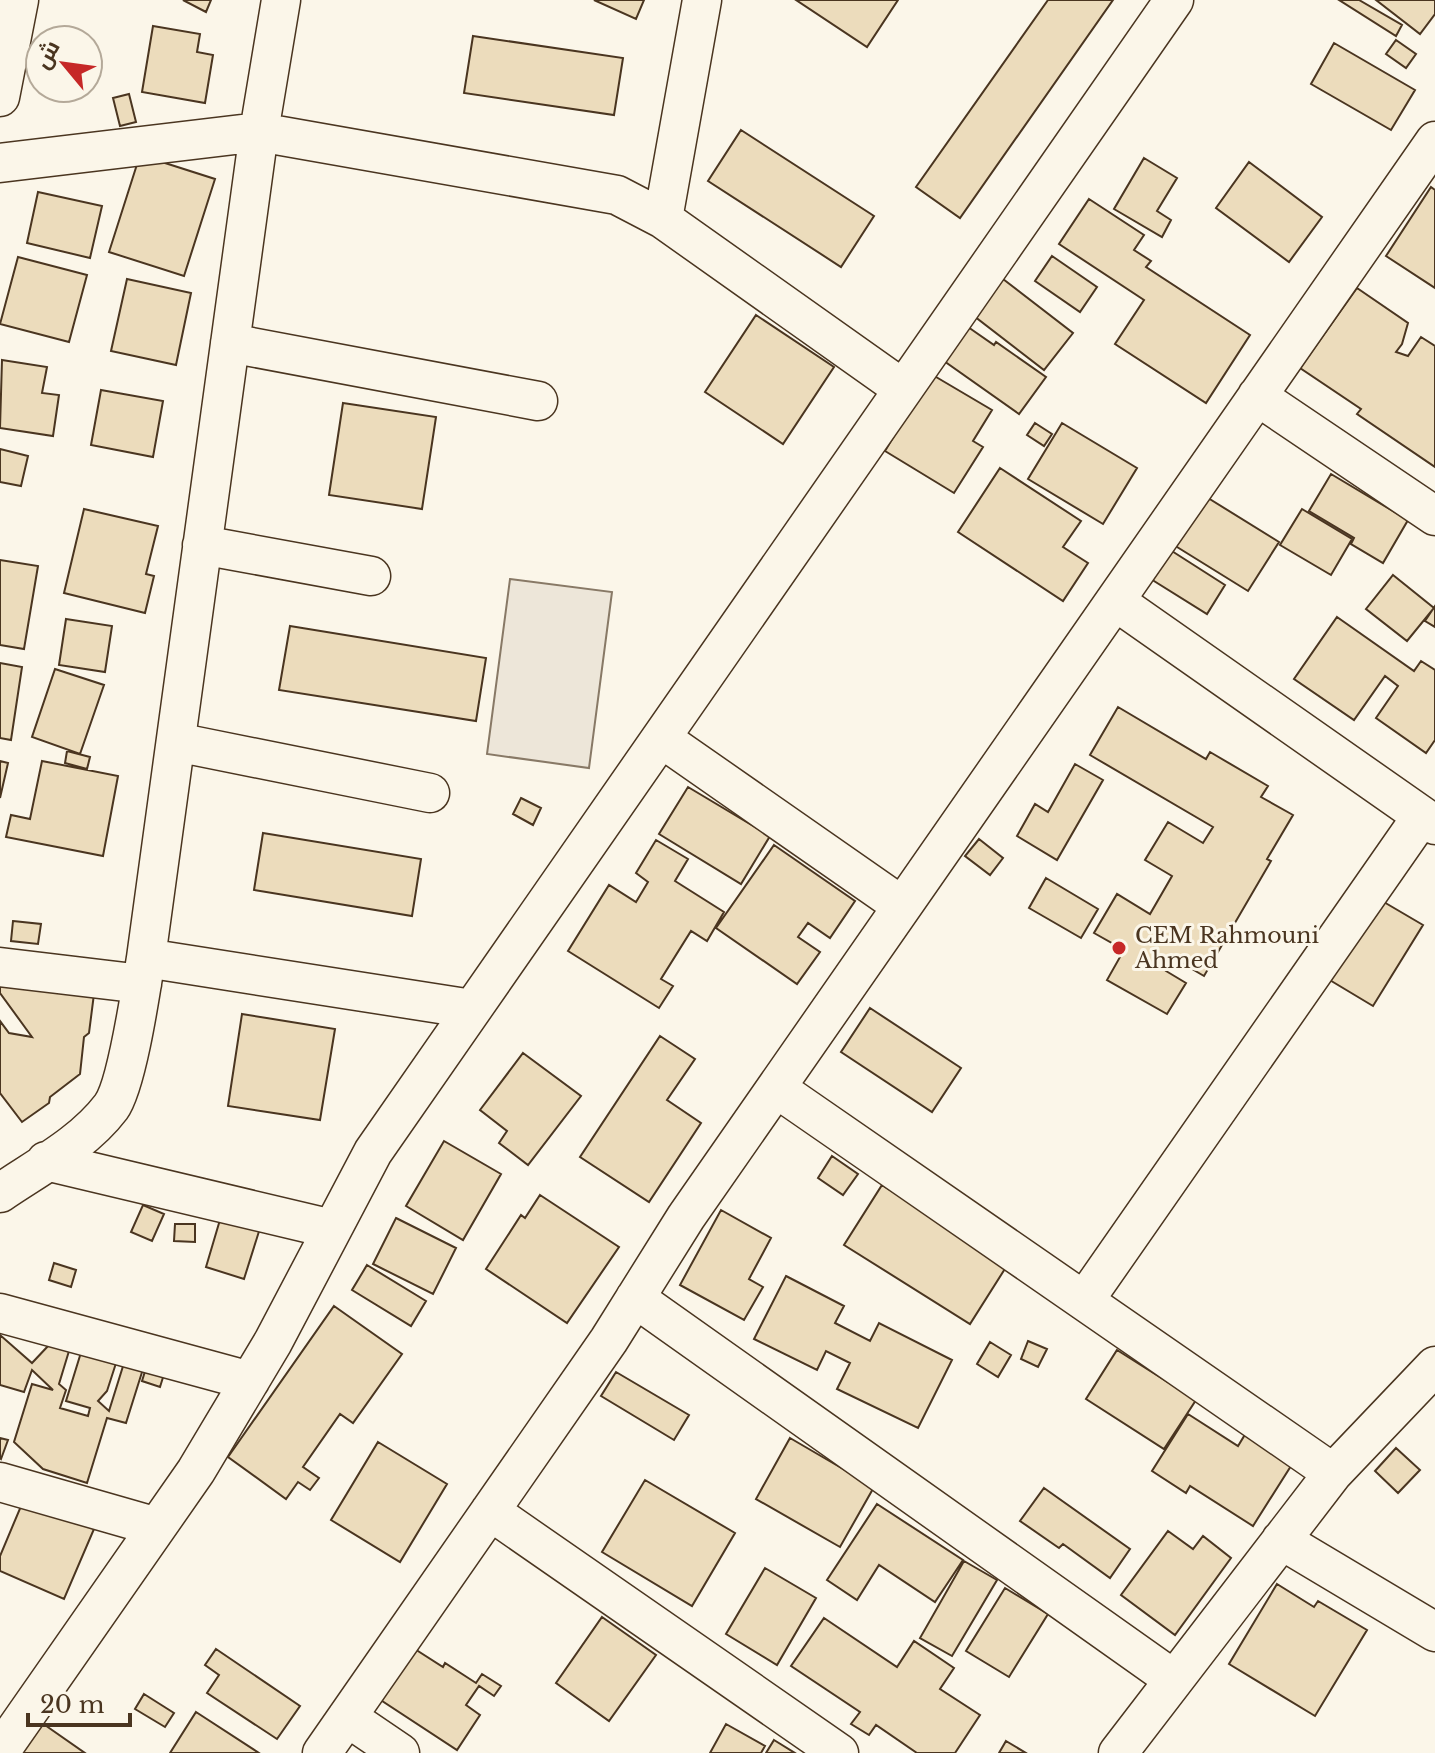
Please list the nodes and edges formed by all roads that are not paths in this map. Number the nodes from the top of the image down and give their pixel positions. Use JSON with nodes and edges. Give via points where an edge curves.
{"nodes":[{"id":1,"x":19,"y":0,"type":"edge"},
{"id":2,"x":281,"y":0,"type":"edge"},
{"id":3,"x":702,"y":0,"type":"edge"},
{"id":4,"x":1174,"y":0,"type":"edge"},
{"id":5,"x":0,"y":97,"type":"edge"},
{"id":6,"x":259,"y":132,"type":"junction"},
{"id":7,"x":1435,"y":141,"type":"edge"},
{"id":8,"x":0,"y":163,"type":"edge"},
{"id":9,"x":663,"y":219,"type":"junction"},
{"id":10,"x":230,"y":343,"type":"junction"},
{"id":11,"x":903,"y":389,"type":"junction"},
{"id":12,"x":1257,"y":396,"type":"junction"},
{"id":13,"x":538,"y":401,"type":"dead end"},
{"id":14,"x":1435,"y":516,"type":"edge"},
{"id":15,"x":202,"y":545,"type":"junction"},
{"id":16,"x":371,"y":576,"type":"dead end"},
{"id":17,"x":1115,"y":601,"type":"junction"},
{"id":18,"x":661,"y":738,"type":"junction"},
{"id":19,"x":176,"y":742,"type":"junction"},
{"id":20,"x":430,"y":793,"type":"dead end"},
{"id":21,"x":1428,"y":821,"type":"edge"},
{"id":22,"x":902,"y":906,"type":"junction"},
{"id":23,"x":0,"y":967,"type":"edge"},
{"id":24,"x":144,"y":971,"type":"junction"},
{"id":25,"x":472,"y":1009,"type":"junction"},
{"id":26,"x":776,"y":1088,"type":"junction"},
{"id":27,"x":46,"y":1161,"type":"junction"},
{"id":28,"x":0,"y":1193,"type":"edge"},
{"id":29,"x":332,"y":1229,"type":"junction"},
{"id":30,"x":635,"y":1298,"type":"junction"},
{"id":31,"x":1084,"y":1301,"type":"junction"},
{"id":32,"x":0,"y":1313,"type":"edge"},
{"id":33,"x":1435,"y":1366,"type":"edge"},
{"id":34,"x":250,"y":1381,"type":"junction"},
{"id":35,"x":1333,"y":1473,"type":"junction"},
{"id":36,"x":0,"y":1482,"type":"edge"},
{"id":37,"x":490,"y":1511,"type":"junction"},
{"id":38,"x":157,"y":1527,"type":"junction"},
{"id":39,"x":1281,"y":1540,"type":"junction"},
{"id":40,"x":1435,"y":1632,"type":"edge"},
{"id":41,"x":1173,"y":1679,"type":"junction"},
{"id":42,"x":347,"y":1717,"type":"junction"},
{"id":43,"x":0,"y":1752,"type":"edge"},
{"id":44,"x":322,"y":1753,"type":"edge"},
{"id":45,"x":400,"y":1753,"type":"edge"},
{"id":46,"x":839,"y":1753,"type":"edge"},
{"id":47,"x":1118,"y":1753,"type":"edge"}],
"edges":[{"from":1,"to":5,"type":"street"},
{"from":2,"to":6,"type":"street"},
{"from":3,"to":9,"type":"street"},
{"from":4,"to":11,"type":"street"},
{"from":6,"to":8,"type":"street"},
{"from":6,"to":9,"type":"street","via":[[617,195]]},
{"from":6,"to":10,"type":"street"},
{"from":7,"to":12,"type":"street"},
{"from":9,"to":11,"type":"street"},
{"from":10,"to":13,"type":"street"},
{"from":10,"to":15,"type":"street"},
{"from":11,"to":18,"type":"street"},
{"from":12,"to":14,"type":"street"},
{"from":12,"to":17,"type":"street"},
{"from":15,"to":16,"type":"street"},
{"from":15,"to":19,"type":"street"},
{"from":17,"to":21,"type":"street"},
{"from":17,"to":22,"type":"street"},
{"from":18,"to":22,"type":"street"},
{"from":18,"to":25,"type":"street"},
{"from":19,"to":20,"type":"street"},
{"from":19,"to":24,"type":"street"},
{"from":21,"to":31,"type":"street"},
{"from":22,"to":26,"type":"street"},
{"from":23,"to":24,"type":"street"},
{"from":24,"to":25,"type":"street"},
{"from":24,"to":27,"type":"street","via":[[113,1104],[87,1134]]},
{"from":25,"to":29,"type":"street","via":[[373,1152]]},
{"from":26,"to":30,"type":"street"},
{"from":26,"to":31,"type":"street"},
{"from":27,"to":28,"type":"street"},
{"from":27,"to":29,"type":"street"},
{"from":29,"to":34,"type":"street"},
{"from":30,"to":37,"type":"street"},
{"from":30,"to":41,"type":"street"},
{"from":31,"to":35,"type":"street"},
{"from":32,"to":34,"type":"street"},
{"from":33,"to":35,"type":"street"},
{"from":34,"to":38,"type":"street"},
{"from":35,"to":39,"type":"street"},
{"from":36,"to":38,"type":"street"},
{"from":37,"to":42,"type":"street"},
{"from":37,"to":46,"type":"street"},
{"from":38,"to":43,"type":"street"},
{"from":39,"to":40,"type":"street"},
{"from":39,"to":41,"type":"street"},
{"from":41,"to":47,"type":"street"},
{"from":42,"to":44,"type":"street"},
{"from":42,"to":45,"type":"street"}]}
